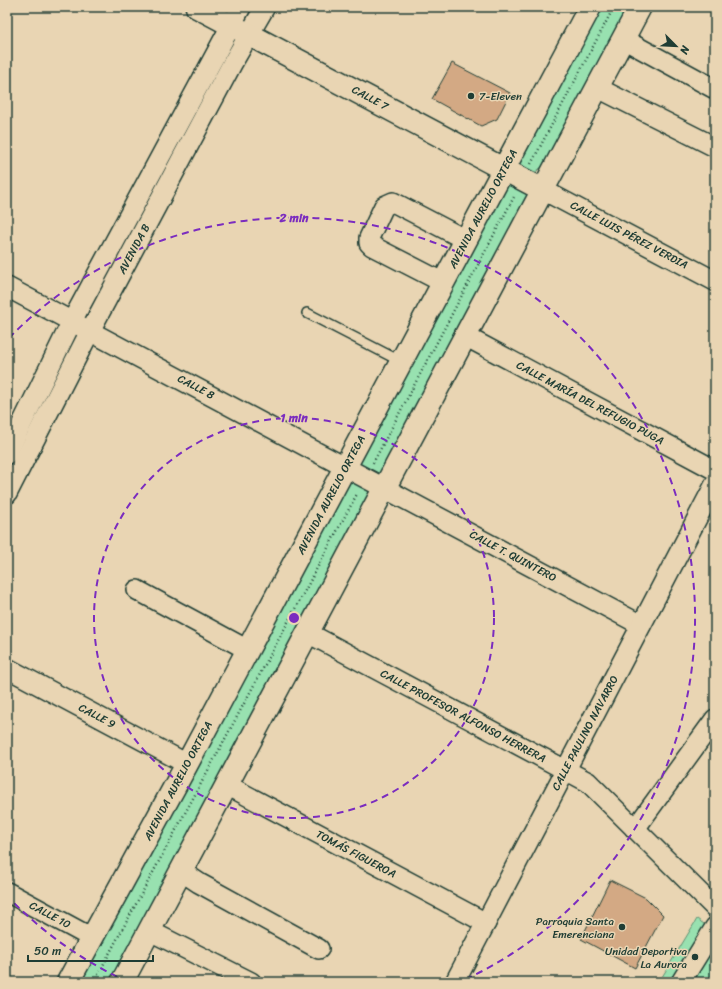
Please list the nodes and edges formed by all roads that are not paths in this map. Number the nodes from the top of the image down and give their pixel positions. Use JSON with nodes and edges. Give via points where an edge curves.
{"nodes":[{"id":1,"x":197,"y":7,"type":"edge"},
{"id":2,"x":265,"y":7,"type":"edge"},
{"id":3,"x":590,"y":7,"type":"edge"},
{"id":4,"x":640,"y":7,"type":"edge"},
{"id":5,"x":241,"y":22,"type":"edge"},
{"id":6,"x":623,"y":39,"type":"junction"},
{"id":7,"x":598,"y":88,"type":"junction"},
{"id":8,"x":715,"y":89,"type":"edge"},
{"id":9,"x":715,"y":147,"type":"edge"},
{"id":10,"x":504,"y":169,"type":"junction"},
{"id":11,"x":543,"y":190,"type":"junction"},
{"id":12,"x":139,"y":197,"type":"junction"},
{"id":13,"x":156,"y":207,"type":"junction"},
{"id":14,"x":466,"y":240,"type":"junction"},
{"id":15,"x":715,"y":281,"type":"edge"},
{"id":16,"x":444,"y":283,"type":"junction"},
{"id":17,"x":7,"y":287,"type":"edge"},
{"id":18,"x":307,"y":313,"type":"dead end"},
{"id":19,"x":72,"y":321,"type":"junction"},
{"id":20,"x":90,"y":331,"type":"junction"},
{"id":21,"x":465,"y":336,"type":"junction"},
{"id":22,"x":402,"y":362,"type":"junction"},
{"id":23,"x":7,"y":454,"type":"edge"},
{"id":24,"x":346,"y":467,"type":"junction"},
{"id":25,"x":715,"y":470,"type":"edge"},
{"id":26,"x":715,"y":484,"type":"edge"},
{"id":27,"x":385,"y":488,"type":"junction"},
{"id":28,"x":7,"y":494,"type":"edge"},
{"id":29,"x":710,"y":505,"type":"edge"},
{"id":30,"x":137,"y":590,"type":"dead end"},
{"id":31,"x":641,"y":625,"type":"junction"},
{"id":32,"x":308,"y":633,"type":"junction"},
{"id":33,"x":248,"y":650,"type":"junction"},
{"id":34,"x":7,"y":668,"type":"edge"},
{"id":35,"x":715,"y":719,"type":"edge"},
{"id":36,"x":187,"y":764,"type":"junction"},
{"id":37,"x":566,"y":770,"type":"junction"},
{"id":38,"x":227,"y":785,"type":"junction"},
{"id":39,"x":636,"y":829,"type":"junction"},
{"id":40,"x":181,"y":871,"type":"junction"},
{"id":41,"x":7,"y":892,"type":"edge"},
{"id":42,"x":715,"y":908,"type":"edge"},
{"id":43,"x":486,"y":923,"type":"junction"},
{"id":44,"x":715,"y":927,"type":"edge"},
{"id":45,"x":150,"y":931,"type":"junction"},
{"id":46,"x":92,"y":938,"type":"junction"},
{"id":47,"x":319,"y":949,"type":"dead end"},
{"id":48,"x":68,"y":982,"type":"edge"},
{"id":49,"x":122,"y":982,"type":"edge"},
{"id":50,"x":251,"y":982,"type":"edge"},
{"id":51,"x":455,"y":982,"type":"edge"},
{"id":52,"x":681,"y":982,"type":"edge"}],
"edges":[{"from":1,"to":5,"type":"main road","name":"CALLE 7"},
{"from":2,"to":5,"type":"street","name":"AVENIDA B"},
{"from":3,"to":10,"type":"main road","name":"AVENIDA AURELIO ORTEGA"},
{"from":4,"to":6,"type":"main road"},
{"from":5,"to":10,"type":"main road","name":"CALLE 7"},
{"from":5,"to":12,"type":"street","name":"AVENIDA B"},
{"from":5,"to":13,"type":"street","name":"AVENIDA B"},
{"from":6,"to":7,"type":"main road"},
{"from":6,"to":8,"type":"street"},
{"from":7,"to":9,"type":"street"},
{"from":7,"to":11,"type":"main road"},
{"from":10,"to":11,"type":"main road","name":"CALLE 7"},
{"from":10,"to":14,"type":"main road","name":"AVENIDA AURELIO ORTEGA"},
{"from":11,"to":15,"type":"street","name":"CALLE LUIS PÉREZ VERDIA"},
{"from":11,"to":21,"type":"main road"},
{"from":12,"to":13,"type":"street"},
{"from":12,"to":19,"type":"street","name":"AVENIDA B"},
{"from":13,"to":20,"type":"street","name":"AVENIDA B"},
{"from":14,"to":16,"type":"main road","name":"AVENIDA AURELIO ORTEGA"},
{"from":14,"to":16,"type":"street","via":[[393,202],[384,206],[369,243]]},
{"from":16,"to":22,"type":"main road","name":"AVENIDA AURELIO ORTEGA"},
{"from":17,"to":19,"type":"street","name":"CALLE 8"},
{"from":18,"to":22,"type":"lane"},
{"from":19,"to":20,"type":"street","name":"CALLE 8"},
{"from":19,"to":23,"type":"street","name":"AVENIDA B"},
{"from":20,"to":24,"type":"street","name":"CALLE 8"},
{"from":20,"to":28,"type":"street","name":"AVENIDA B"},
{"from":21,"to":25,"type":"street","name":"CALLE MARÍA DEL REFUGIO PUGA"},
{"from":21,"to":27,"type":"main road"},
{"from":22,"to":24,"type":"main road","name":"AVENIDA AURELIO ORTEGA"},
{"from":24,"to":27,"type":"street","name":"CALLE 8"},
{"from":24,"to":33,"type":"main road","name":"AVENIDA AURELIO ORTEGA"},
{"from":26,"to":29,"type":"street","name":"CALLE PAULINO NAVARRO"},
{"from":27,"to":31,"type":"street","name":"CALLE T. QUINTERO"},
{"from":27,"to":32,"type":"main road"},
{"from":29,"to":31,"type":"street","name":"CALLE PAULINO NAVARRO"},
{"from":30,"to":33,"type":"street"},
{"from":31,"to":37,"type":"street","name":"CALLE PAULINO NAVARRO"},
{"from":32,"to":37,"type":"street","name":"CALLE PROFESOR ALFONSO HERRERA"},
{"from":32,"to":38,"type":"main road"},
{"from":33,"to":36,"type":"main road","name":"AVENIDA AURELIO ORTEGA"},
{"from":34,"to":36,"type":"street","name":"CALLE 9"},
{"from":35,"to":39,"type":"street"},
{"from":36,"to":46,"type":"main road","name":"AVENIDA AURELIO ORTEGA"},
{"from":37,"to":39,"type":"street","name":"CALLE PROFESOR ALFONSO HERRERA","via":[[588,782]]},
{"from":37,"to":43,"type":"street","name":"CALLE PAULINO NAVARRO"},
{"from":38,"to":40,"type":"main road"},
{"from":38,"to":43,"type":"street","name":"TOMÁS FIGUEROA"},
{"from":39,"to":42,"type":"street","name":"CALLE PROFESOR ALFONSO HERRERA"},
{"from":40,"to":45,"type":"main road"},
{"from":40,"to":47,"type":"street"},
{"from":41,"to":46,"type":"street","name":"CALLE 10"},
{"from":43,"to":51,"type":"street","name":"CALLE PAULINO NAVARRO"},
{"from":44,"to":52,"type":"street"},
{"from":45,"to":49,"type":"main road"},
{"from":45,"to":50,"type":"street"},
{"from":46,"to":48,"type":"main road","name":"AVENIDA AURELIO ORTEGA"}]}
